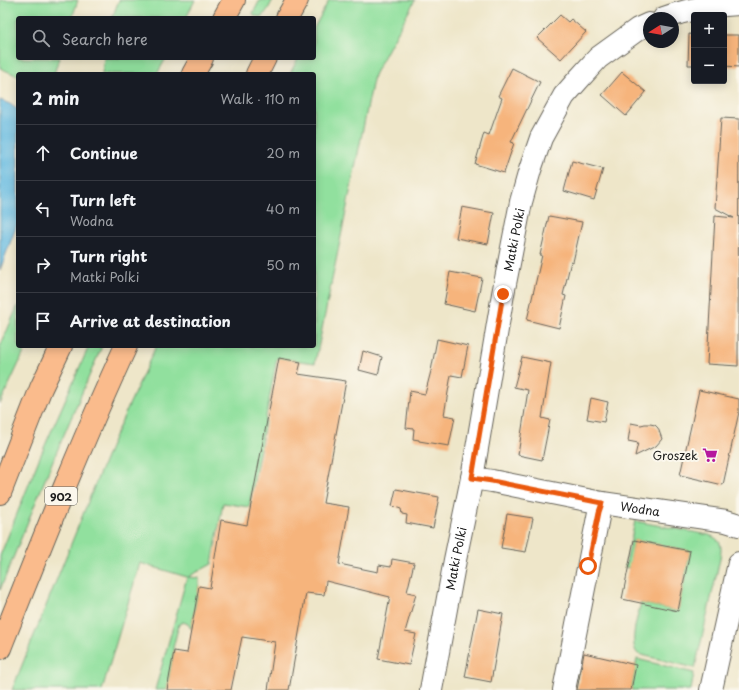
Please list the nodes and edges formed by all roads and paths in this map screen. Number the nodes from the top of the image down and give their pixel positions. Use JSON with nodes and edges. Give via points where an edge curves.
{"nodes":[{"id":1,"x":234,"y":0,"type":"edge"},
{"id":2,"x":297,"y":0,"type":"edge"},
{"id":3,"x":739,"y":4,"type":"edge"},
{"id":4,"x":679,"y":13,"type":"edge"},
{"id":5,"x":225,"y":16,"type":"edge"},
{"id":6,"x":288,"y":16,"type":"edge"},
{"id":7,"x":643,"y":27,"type":"edge"},
{"id":8,"x":201,"y":60,"type":"edge"},
{"id":9,"x":264,"y":60,"type":"edge"},
{"id":10,"x":194,"y":72,"type":"edge"},
{"id":11,"x":258,"y":72,"type":"edge"},
{"id":12,"x":60,"y":348,"type":"edge"},
{"id":13,"x":125,"y":348,"type":"edge"},
{"id":14,"x":472,"y":478,"type":"junction"},
{"id":15,"x":0,"y":493,"type":"edge"},
{"id":16,"x":602,"y":503,"type":"junction"},
{"id":17,"x":739,"y":525,"type":"edge"},
{"id":18,"x":739,"y":563,"type":"edge"},
{"id":19,"x":0,"y":648,"type":"edge"},
{"id":20,"x":431,"y":690,"type":"edge"},
{"id":21,"x":564,"y":690,"type":"edge"},
{"id":22,"x":711,"y":690,"type":"edge"}],
"edges":[{"from":1,"to":5,"type":"main road"},
{"from":2,"to":6,"type":"main road"},
{"from":3,"to":4,"type":"street","via":[[705,7]]},
{"from":7,"to":14,"type":"street","name":"Matki Polki","via":[[598,58],[564,96],[541,138],[521,202]]},
{"from":8,"to":10,"type":"main road"},
{"from":9,"to":11,"type":"main road"},
{"from":12,"to":15,"type":"main road","via":[[41,388]]},
{"from":13,"to":19,"type":"main road","number":"902","via":[[98,406]]},
{"from":14,"to":16,"type":"street","name":"Wodna"},
{"from":14,"to":20,"type":"street","name":"Matki Polki"},
{"from":16,"to":17,"type":"street","name":"Wodna"},
{"from":16,"to":21,"type":"street"},
{"from":18,"to":22,"type":"street"}]}
